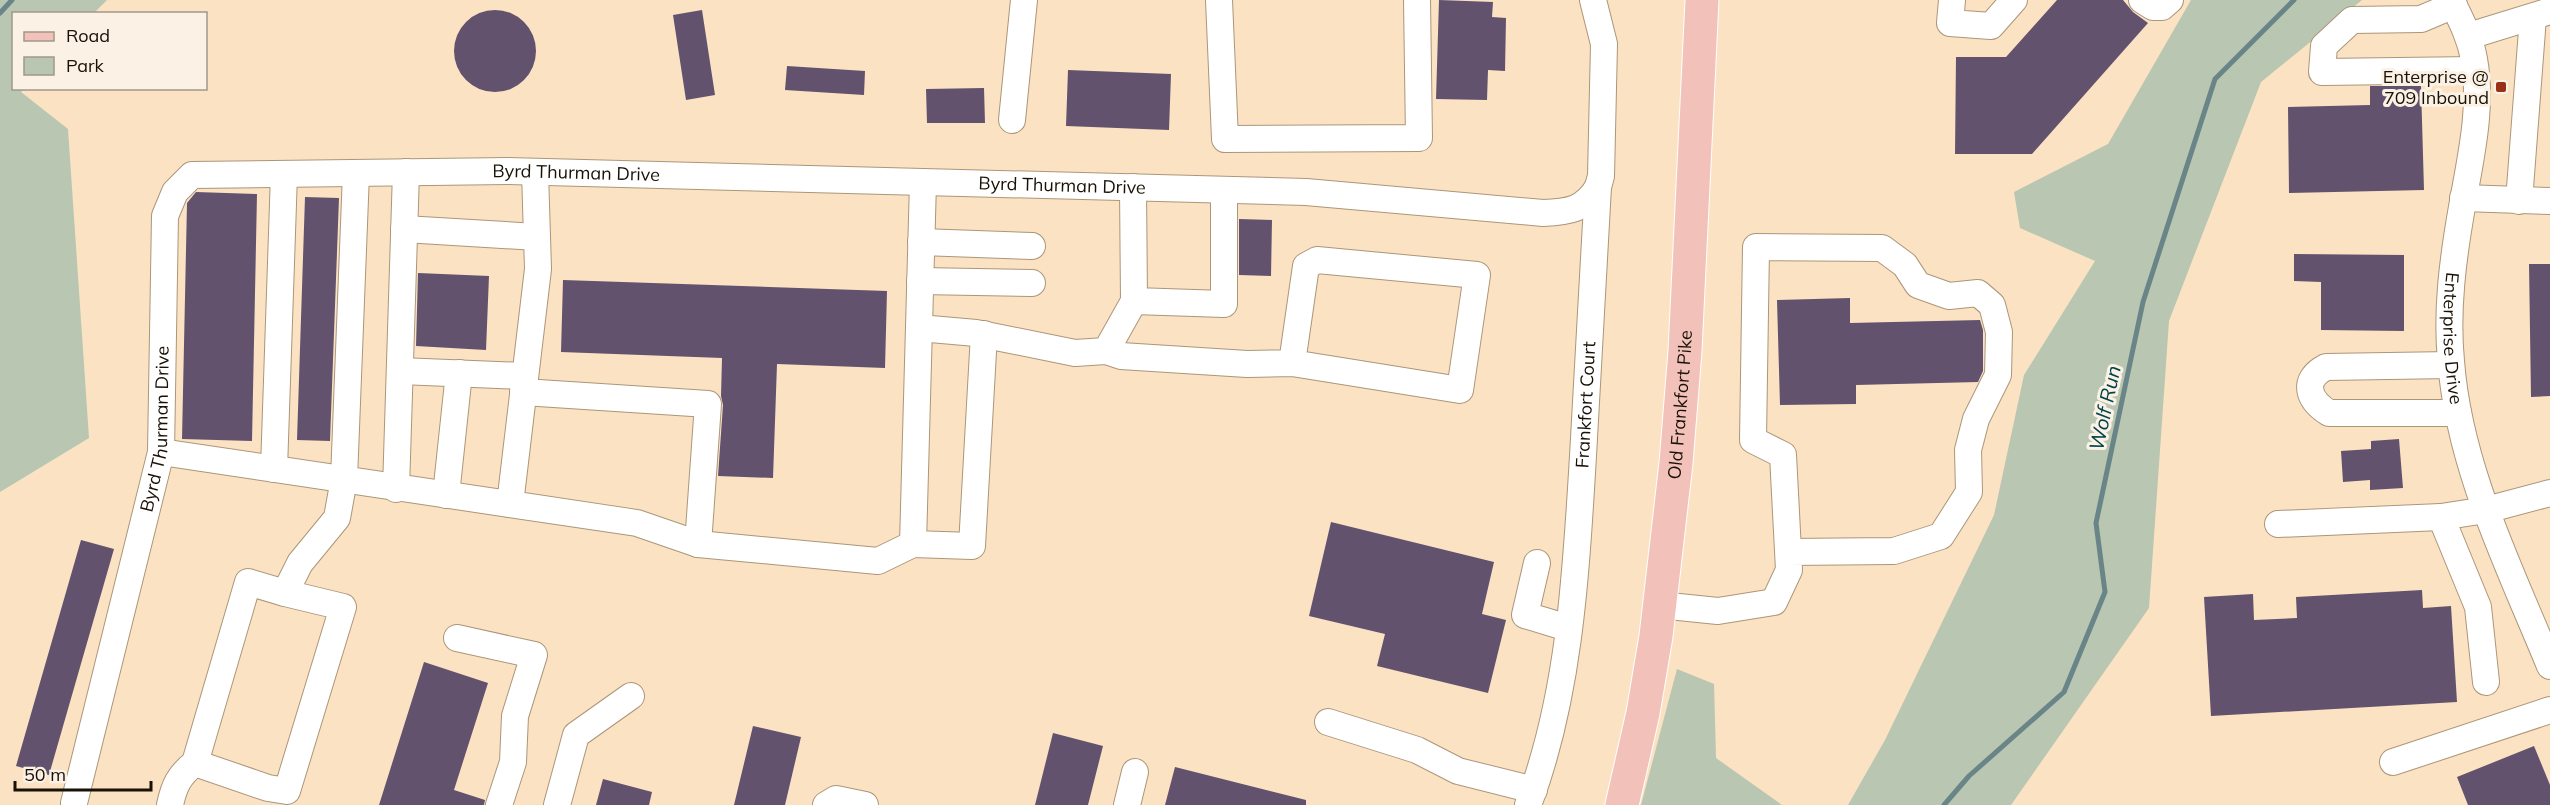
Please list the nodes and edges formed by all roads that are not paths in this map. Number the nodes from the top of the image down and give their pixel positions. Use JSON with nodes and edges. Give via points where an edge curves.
{"nodes":[{"id":1,"x":1024,"y":0,"type":"edge"},
{"id":2,"x":1220,"y":0,"type":"edge"},
{"id":3,"x":1417,"y":0,"type":"edge"},
{"id":4,"x":1593,"y":0,"type":"edge"},
{"id":5,"x":1702,"y":0,"type":"edge"},
{"id":6,"x":1952,"y":0,"type":"edge"},
{"id":7,"x":2014,"y":0,"type":"edge"},
{"id":8,"x":2142,"y":0,"type":"edge"},
{"id":9,"x":2170,"y":0,"type":"edge"},
{"id":10,"x":2452,"y":3,"type":"edge"},
{"id":11,"x":2541,"y":14,"type":"edge"},
{"id":12,"x":2469,"y":36,"type":"junction"},
{"id":13,"x":2475,"y":70,"type":"junction"},
{"id":14,"x":1012,"y":120,"type":"dead end"},
{"id":15,"x":406,"y":172,"type":"junction"},
{"id":16,"x":535,"y":172,"type":"junction"},
{"id":17,"x":356,"y":173,"type":"junction"},
{"id":18,"x":284,"y":174,"type":"junction"},
{"id":19,"x":923,"y":182,"type":"junction"},
{"id":20,"x":1133,"y":187,"type":"junction"},
{"id":21,"x":1598,"y":187,"type":"junction"},
{"id":22,"x":1224,"y":190,"type":"junction"},
{"id":23,"x":2463,"y":198,"type":"junction"},
{"id":24,"x":2519,"y":201,"type":"junction"},
{"id":25,"x":2550,"y":201,"type":"edge"},
{"id":26,"x":404,"y":229,"type":"junction"},
{"id":27,"x":537,"y":237,"type":"junction"},
{"id":28,"x":921,"y":242,"type":"junction"},
{"id":29,"x":1032,"y":246,"type":"dead end"},
{"id":30,"x":920,"y":281,"type":"junction"},
{"id":31,"x":1032,"y":283,"type":"dead end"},
{"id":32,"x":1134,"y":301,"type":"junction"},
{"id":33,"x":919,"y":328,"type":"junction"},
{"id":34,"x":984,"y":334,"type":"junction"},
{"id":35,"x":1106,"y":351,"type":"junction"},
{"id":36,"x":1292,"y":363,"type":"junction"},
{"id":37,"x":2451,"y":365,"type":"junction"},
{"id":38,"x":400,"y":371,"type":"junction"},
{"id":39,"x":459,"y":373,"type":"junction"},
{"id":40,"x":524,"y":384,"type":"junction"},
{"id":41,"x":2458,"y":413,"type":"junction"},
{"id":42,"x":160,"y":452,"type":"junction"},
{"id":43,"x":274,"y":470,"type":"junction"},
{"id":44,"x":344,"y":479,"type":"junction"},
{"id":45,"x":396,"y":489,"type":"junction"},
{"id":46,"x":2550,"y":493,"type":"edge"},
{"id":47,"x":446,"y":495,"type":"junction"},
{"id":48,"x":510,"y":504,"type":"junction"},
{"id":49,"x":2486,"y":510,"type":"junction"},
{"id":50,"x":2441,"y":517,"type":"junction"},
{"id":51,"x":2278,"y":524,"type":"dead end"},
{"id":52,"x":698,"y":544,"type":"junction"},
{"id":53,"x":912,"y":544,"type":"junction"},
{"id":54,"x":1788,"y":552,"type":"junction"},
{"id":55,"x":1537,"y":563,"type":"dead end"},
{"id":56,"x":285,"y":593,"type":"junction"},
{"id":57,"x":1659,"y":605,"type":"junction"},
{"id":58,"x":1568,"y":628,"type":"junction"},
{"id":59,"x":456,"y":638,"type":"dead end"},
{"id":60,"x":2550,"y":666,"type":"edge"},
{"id":61,"x":2486,"y":682,"type":"dead end"},
{"id":62,"x":631,"y":696,"type":"dead end"},
{"id":63,"x":2550,"y":710,"type":"edge"},
{"id":64,"x":1328,"y":722,"type":"dead end"},
{"id":65,"x":2393,"y":762,"type":"dead end"},
{"id":66,"x":195,"y":763,"type":"junction"},
{"id":67,"x":1135,"y":772,"type":"dead end"},
{"id":68,"x":1531,"y":798,"type":"edge"},
{"id":69,"x":71,"y":804,"type":"edge"},
{"id":70,"x":170,"y":805,"type":"edge"},
{"id":71,"x":500,"y":805,"type":"edge"},
{"id":72,"x":556,"y":805,"type":"edge"},
{"id":73,"x":826,"y":805,"type":"edge"},
{"id":74,"x":866,"y":805,"type":"edge"},
{"id":75,"x":1127,"y":805,"type":"edge"},
{"id":76,"x":1622,"y":805,"type":"edge"}],
"edges":[{"from":1,"to":14,"type":"street"},
{"from":2,"to":3,"type":"street","via":[[1225,140],[1419,138]]},
{"from":4,"to":21,"type":"street","name":"Frankfort Court","via":[[1604,44]]},
{"from":5,"to":57,"type":"main road","name":"Old Frankfort Pike","via":[[1685,351]]},
{"from":6,"to":7,"type":"street","via":[[1950,23],[1991,26]]},
{"from":8,"to":9,"type":"street","via":[[2153,8]]},
{"from":10,"to":12,"type":"street","name":"Enterprise Drive"},
{"from":10,"to":13,"type":"street","via":[[2421,19],[2352,20],[2324,46],[2322,72]]},
{"from":11,"to":12,"type":"street"},
{"from":11,"to":24,"type":"street"},
{"from":12,"to":13,"type":"street","name":"Enterprise Drive"},
{"from":13,"to":23,"type":"street","name":"Enterprise Drive","via":[[2472,153]]},
{"from":15,"to":16,"type":"street","name":"Byrd Thurman Drive"},
{"from":15,"to":17,"type":"street","name":"Byrd Thurman Drive"},
{"from":15,"to":26,"type":"street"},
{"from":16,"to":19,"type":"street","name":"Byrd Thurman Drive"},
{"from":16,"to":27,"type":"street"},
{"from":17,"to":18,"type":"street","name":"Byrd Thurman Drive"},
{"from":17,"to":44,"type":"street"},
{"from":18,"to":42,"type":"street","name":"Byrd Thurman Drive","via":[[192,175],[175,192],[165,216]]},
{"from":18,"to":43,"type":"street"},
{"from":19,"to":20,"type":"street","name":"Byrd Thurman Drive"},
{"from":19,"to":28,"type":"street"},
{"from":20,"to":22,"type":"street","name":"Byrd Thurman Drive"},
{"from":20,"to":32,"type":"street"},
{"from":21,"to":22,"type":"street","name":"Byrd Thurman Drive","via":[[1580,208],[1543,213],[1306,192]]},
{"from":21,"to":58,"type":"street","name":"Frankfort Court","via":[[1578,542]]},
{"from":22,"to":32,"type":"street","via":[[1224,304]]},
{"from":23,"to":24,"type":"street"},
{"from":23,"to":37,"type":"street","name":"Enterprise Drive","via":[[2449,304]]},
{"from":24,"to":25,"type":"street"},
{"from":26,"to":27,"type":"street"},
{"from":26,"to":38,"type":"street"},
{"from":27,"to":40,"type":"street","via":[[538,269]]},
{"from":28,"to":29,"type":"street"},
{"from":28,"to":30,"type":"street"},
{"from":30,"to":31,"type":"street"},
{"from":30,"to":33,"type":"street"},
{"from":32,"to":35,"type":"street"},
{"from":33,"to":34,"type":"street"},
{"from":33,"to":53,"type":"street"},
{"from":34,"to":35,"type":"street","via":[[1075,353]]},
{"from":34,"to":53,"type":"street","via":[[972,546]]},
{"from":35,"to":36,"type":"street","via":[[1121,356]]},
{"from":36,"to":36,"type":"street","via":[[1306,266],[1317,260],[1476,275],[1460,390]]},
{"from":37,"to":41,"type":"street","name":"Enterprise Drive"},
{"from":37,"to":41,"type":"street","via":[[2326,367],[2315,372],[2310,380],[2312,396],[2329,413]]},
{"from":38,"to":39,"type":"street"},
{"from":38,"to":45,"type":"street"},
{"from":39,"to":40,"type":"street"},
{"from":39,"to":47,"type":"street"},
{"from":40,"to":48,"type":"street"},
{"from":40,"to":52,"type":"street","via":[[708,404]]},
{"from":41,"to":49,"type":"street","name":"Enterprise Drive"},
{"from":42,"to":43,"type":"street"},
{"from":42,"to":69,"type":"street","name":"Byrd Thurman Drive"},
{"from":43,"to":44,"type":"street"},
{"from":44,"to":45,"type":"street"},
{"from":44,"to":56,"type":"street","via":[[337,518],[300,563]]},
{"from":45,"to":47,"type":"street"},
{"from":46,"to":49,"type":"street"},
{"from":47,"to":48,"type":"street"},
{"from":48,"to":52,"type":"street","via":[[637,523]]},
{"from":49,"to":50,"type":"street"},
{"from":49,"to":60,"type":"street","name":"Enterprise Drive"},
{"from":50,"to":51,"type":"street"},
{"from":50,"to":61,"type":"street","via":[[2478,607]]},
{"from":52,"to":53,"type":"street","via":[[878,561]]},
{"from":54,"to":54,"type":"street","via":[[1783,455],[1752,440],[1756,247],[1882,248],[1905,265],[1918,285],[1949,296],[1978,294],[1992,305],[1999,332],[1998,375],[1976,419],[1968,450],[1969,492],[1941,536],[1894,551]]},
{"from":54,"to":57,"type":"street","via":[[1789,570],[1774,602],[1718,610]]},
{"from":55,"to":58,"type":"street","via":[[1525,615]]},
{"from":56,"to":66,"type":"street","via":[[248,582]]},
{"from":56,"to":66,"type":"street","via":[[343,607],[287,791]]},
{"from":57,"to":76,"type":"main road","name":"Old Frankfort Pike","via":[[1643,713]]},
{"from":58,"to":68,"type":"street","name":"Frankfort Court","via":[[1554,721]]},
{"from":59,"to":71,"type":"street","via":[[534,655],[515,716],[513,762]]},
{"from":62,"to":72,"type":"street","via":[[576,735]]},
{"from":63,"to":65,"type":"street"},
{"from":64,"to":68,"type":"street","via":[[1417,750],[1458,771]]},
{"from":66,"to":70,"type":"street","via":[[182,772]]},
{"from":67,"to":75,"type":"street"},
{"from":73,"to":74,"type":"street","via":[[836,799]]}]}
